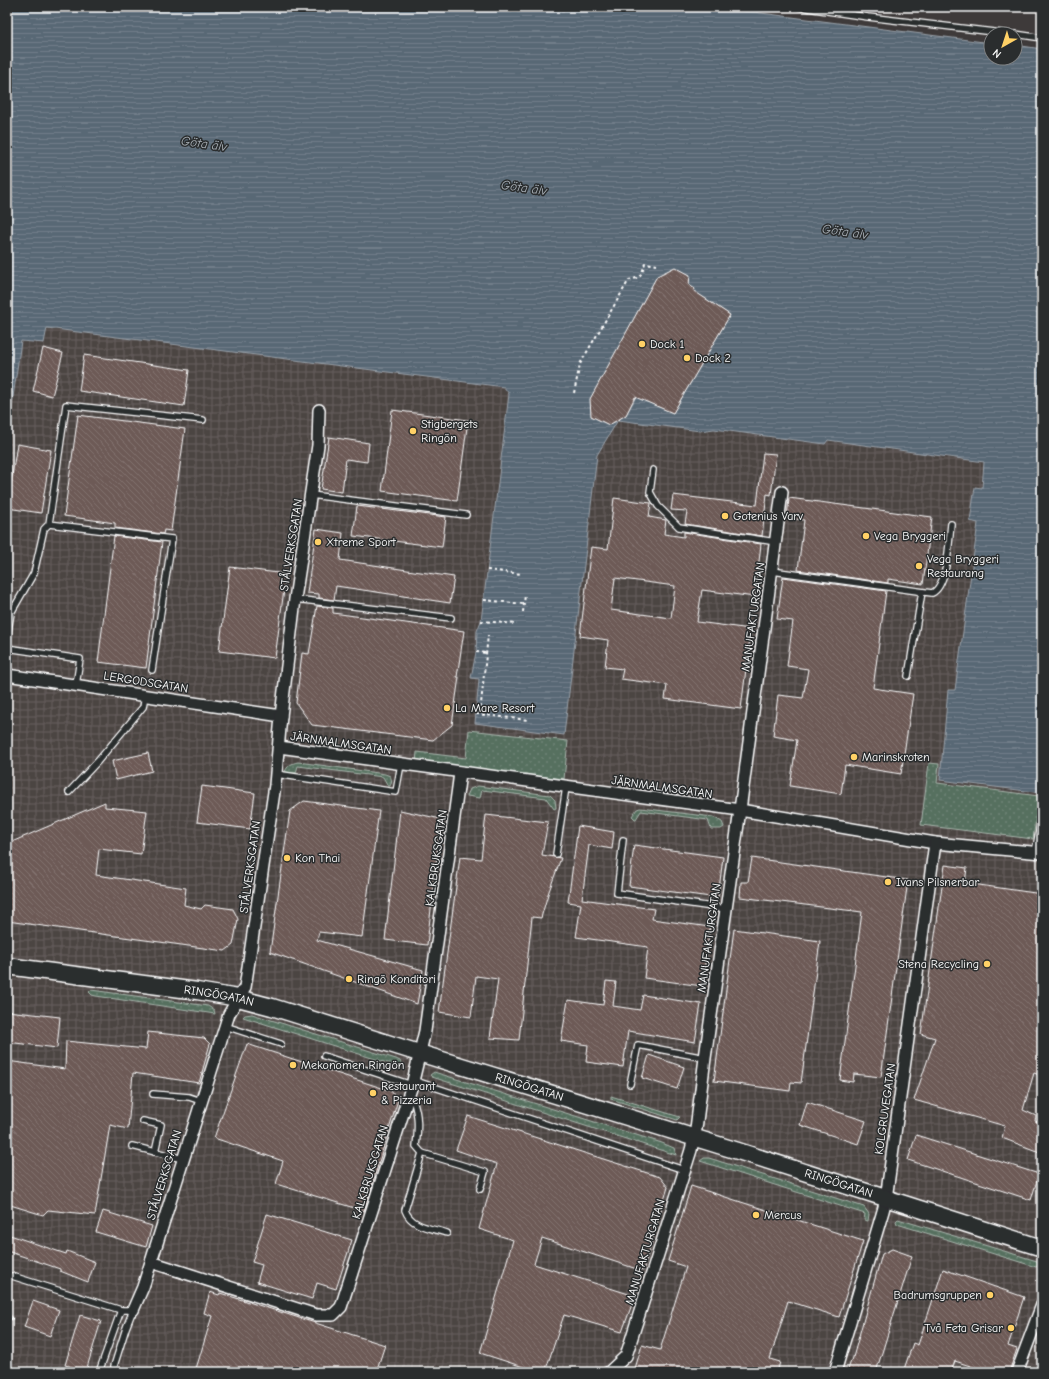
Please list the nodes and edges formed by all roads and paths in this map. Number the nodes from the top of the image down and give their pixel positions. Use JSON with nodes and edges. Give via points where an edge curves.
{"nodes":[{"id":1,"x":800,"y":7,"type":"edge"},
{"id":2,"x":983,"y":31,"type":"edge"},
{"id":3,"x":1023,"y":35,"type":"edge"},
{"id":4,"x":1042,"y":38,"type":"edge"},
{"id":5,"x":657,"y":265,"type":"dead end"},
{"id":6,"x":574,"y":393,"type":"dead end"},
{"id":7,"x":319,"y":410,"type":"dead end"},
{"id":8,"x":204,"y":420,"type":"dead end"},
{"id":9,"x":653,"y":470,"type":"dead end"},
{"id":10,"x":782,"y":492,"type":"dead end"},
{"id":11,"x":312,"y":495,"type":"junction"},
{"id":12,"x":466,"y":515,"type":"dead end"},
{"id":13,"x":49,"y":524,"type":"junction"},
{"id":14,"x":951,"y":524,"type":"dead end"},
{"id":15,"x":776,"y":542,"type":"junction"},
{"id":16,"x":487,"y":570,"type":"dead end"},
{"id":17,"x":772,"y":571,"type":"junction"},
{"id":18,"x":522,"y":574,"type":"dead end"},
{"id":19,"x":922,"y":592,"type":"junction"},
{"id":20,"x":525,"y":595,"type":"dead end"},
{"id":21,"x":295,"y":599,"type":"junction"},
{"id":22,"x":484,"y":600,"type":"dead end"},
{"id":23,"x":524,"y":604,"type":"junction"},
{"id":24,"x":523,"y":612,"type":"dead end"},
{"id":25,"x":451,"y":618,"type":"dead end"},
{"id":26,"x":481,"y":621,"type":"dead end"},
{"id":27,"x":517,"y":624,"type":"dead end"},
{"id":28,"x":488,"y":636,"type":"dead end"},
{"id":29,"x":7,"y":637,"type":"edge"},
{"id":30,"x":7,"y":648,"type":"edge"},
{"id":31,"x":476,"y":652,"type":"dead end"},
{"id":32,"x":486,"y":653,"type":"junction"},
{"id":33,"x":152,"y":670,"type":"dead end"},
{"id":34,"x":7,"y":675,"type":"edge"},
{"id":35,"x":908,"y":676,"type":"dead end"},
{"id":36,"x":76,"y":685,"type":"junction"},
{"id":37,"x":145,"y":695,"type":"junction"},
{"id":38,"x":476,"y":714,"type":"dead end"},
{"id":39,"x":480,"y":714,"type":"junction"},
{"id":40,"x":281,"y":716,"type":"junction"},
{"id":41,"x":528,"y":720,"type":"dead end"},
{"id":42,"x":279,"y":747,"type":"junction"},
{"id":43,"x":401,"y":764,"type":"junction"},
{"id":44,"x":460,"y":773,"type":"junction"},
{"id":45,"x":276,"y":774,"type":"junction"},
{"id":46,"x":566,"y":787,"type":"junction"},
{"id":47,"x":69,"y":792,"type":"dead end"},
{"id":48,"x":740,"y":810,"type":"junction"},
{"id":49,"x":1042,"y":815,"type":"edge"},
{"id":50,"x":623,"y":840,"type":"dead end"},
{"id":51,"x":935,"y":843,"type":"junction"},
{"id":52,"x":1038,"y":853,"type":"edge"},
{"id":53,"x":556,"y":854,"type":"dead end"},
{"id":54,"x":726,"y":909,"type":"junction"},
{"id":55,"x":7,"y":966,"type":"edge"},
{"id":56,"x":238,"y":998,"type":"junction"},
{"id":57,"x":225,"y":1026,"type":"junction"},
{"id":58,"x":281,"y":1044,"type":"dead end"},
{"id":59,"x":419,"y":1054,"type":"junction"},
{"id":60,"x":324,"y":1056,"type":"dead end"},
{"id":61,"x":705,"y":1058,"type":"junction"},
{"id":62,"x":412,"y":1082,"type":"junction"},
{"id":63,"x":630,"y":1084,"type":"dead end"},
{"id":64,"x":153,"y":1094,"type":"dead end"},
{"id":65,"x":408,"y":1098,"type":"junction"},
{"id":66,"x":201,"y":1101,"type":"junction"},
{"id":67,"x":143,"y":1121,"type":"dead end"},
{"id":68,"x":694,"y":1138,"type":"junction"},
{"id":69,"x":132,"y":1146,"type":"dead end"},
{"id":70,"x":155,"y":1152,"type":"junction"},
{"id":71,"x":422,"y":1153,"type":"junction"},
{"id":72,"x":182,"y":1160,"type":"junction"},
{"id":73,"x":684,"y":1170,"type":"junction"},
{"id":74,"x":480,"y":1189,"type":"dead end"},
{"id":75,"x":886,"y":1199,"type":"junction"},
{"id":76,"x":447,"y":1233,"type":"dead end"},
{"id":77,"x":1042,"y":1248,"type":"edge"},
{"id":78,"x":151,"y":1262,"type":"junction"},
{"id":79,"x":12,"y":1276,"type":"dead end"},
{"id":80,"x":1042,"y":1305,"type":"edge"},
{"id":81,"x":121,"y":1310,"type":"junction"},
{"id":82,"x":133,"y":1310,"type":"junction"},
{"id":83,"x":99,"y":1372,"type":"edge"},
{"id":84,"x":114,"y":1372,"type":"edge"},
{"id":85,"x":609,"y":1372,"type":"edge"},
{"id":86,"x":835,"y":1372,"type":"edge"},
{"id":87,"x":1017,"y":1372,"type":"edge"}],
"edges":[{"from":1,"to":2,"type":"lane"},
{"from":3,"to":4,"type":"lane"},
{"from":5,"to":6,"type":"path","via":[[645,263],[642,273],[629,280],[580,364]]},
{"from":7,"to":11,"type":"street","name":"STÅLVERKSGATAN"},
{"from":8,"to":13,"type":"lane","via":[[66,405]]},
{"from":9,"to":15,"type":"lane","via":[[650,492],[658,506],[679,527]]},
{"from":10,"to":15,"type":"street","name":"MANUFAKTURGATAN"},
{"from":11,"to":12,"type":"lane"},
{"from":11,"to":21,"type":"street","name":"STÅLVERKSGATAN"},
{"from":13,"to":29,"type":"lane","via":[[44,529],[34,573],[11,613]]},
{"from":13,"to":33,"type":"lane","via":[[172,539]]},
{"from":14,"to":19,"type":"lane","via":[[944,578],[936,591]]},
{"from":15,"to":17,"type":"street","name":"MANUFAKTURGATAN"},
{"from":16,"to":18,"type":"path"},
{"from":17,"to":19,"type":"lane"},
{"from":17,"to":48,"type":"street","name":"MANUFAKTURGATAN"},
{"from":19,"to":35,"type":"lane"},
{"from":20,"to":23,"type":"path"},
{"from":21,"to":25,"type":"lane"},
{"from":21,"to":40,"type":"street","name":"STÅLVERKSGATAN"},
{"from":22,"to":23,"type":"path"},
{"from":23,"to":24,"type":"path"},
{"from":26,"to":27,"type":"path"},
{"from":28,"to":32,"type":"path"},
{"from":30,"to":36,"type":"lane","via":[[80,659]]},
{"from":31,"to":32,"type":"path"},
{"from":32,"to":39,"type":"path"},
{"from":34,"to":36,"type":"street","name":"LERGODSGATAN"},
{"from":36,"to":37,"type":"street","name":"LERGODSGATAN"},
{"from":37,"to":40,"type":"street","name":"LERGODSGATAN"},
{"from":37,"to":47,"type":"lane","via":[[143,707]]},
{"from":38,"to":39,"type":"path"},
{"from":39,"to":41,"type":"path"},
{"from":40,"to":42,"type":"street","name":"STÅLVERKSGATAN"},
{"from":42,"to":43,"type":"street","name":"JÄRNMALMSGATAN"},
{"from":42,"to":45,"type":"street","name":"STÅLVERKSGATAN"},
{"from":43,"to":44,"type":"street","name":"JÄRNMALMSGATAN"},
{"from":43,"to":45,"type":"lane","via":[[396,792]]},
{"from":44,"to":46,"type":"street","name":"JÄRNMALMSGATAN"},
{"from":44,"to":59,"type":"street","name":"KALKBRUKSGATAN","via":[[427,1020]]},
{"from":45,"to":56,"type":"street","name":"STÅLVERKSGATAN","via":[[250,963],[245,987]]},
{"from":46,"to":48,"type":"street","name":"JÄRNMALMSGATAN"},
{"from":46,"to":53,"type":"lane"},
{"from":48,"to":51,"type":"street","name":"JÄRNMALMSGATAN"},
{"from":48,"to":54,"type":"street","name":"MANUFAKTURGATAN"},
{"from":49,"to":52,"type":"lane"},
{"from":50,"to":54,"type":"lane","via":[[617,893]]},
{"from":51,"to":52,"type":"street","name":"JÄRNMALMSGATAN"},
{"from":51,"to":75,"type":"street","name":"KOLGRUVEGATAN"},
{"from":54,"to":61,"type":"street","name":"MANUFAKTURGATAN"},
{"from":55,"to":56,"type":"street","name":"RINGÖGATAN"},
{"from":56,"to":57,"type":"street","name":"STÅLVERKSGATAN","via":[[231,1008]]},
{"from":56,"to":59,"type":"street","name":"RINGÖGATAN","via":[[300,1015]]},
{"from":57,"to":58,"type":"lane"},
{"from":57,"to":66,"type":"street","name":"STÅLVERKSGATAN"},
{"from":59,"to":62,"type":"street","name":"KALKBRUKSGATAN"},
{"from":59,"to":68,"type":"street","name":"RINGÖGATAN"},
{"from":60,"to":62,"type":"lane"},
{"from":61,"to":63,"type":"lane","via":[[638,1045]]},
{"from":61,"to":68,"type":"street","name":"MANUFAKTURGATAN"},
{"from":62,"to":65,"type":"street","name":"KALKBRUKSGATAN"},
{"from":62,"to":73,"type":"lane"},
{"from":64,"to":66,"type":"lane","via":[[189,1097]]},
{"from":65,"to":71,"type":"lane","via":[[413,1100],[416,1109],[416,1146]]},
{"from":65,"to":78,"type":"street","name":"KALKBRUKSGATAN","via":[[341,1307],[333,1315],[316,1315]]},
{"from":66,"to":72,"type":"street","name":"STÅLVERKSGATAN"},
{"from":67,"to":70,"type":"lane","via":[[162,1125]]},
{"from":68,"to":73,"type":"street","name":"MANUFAKTURGATAN"},
{"from":68,"to":75,"type":"street","name":"RINGÖGATAN"},
{"from":69,"to":70,"type":"lane"},
{"from":70,"to":72,"type":"lane"},
{"from":71,"to":74,"type":"lane","via":[[485,1172]]},
{"from":71,"to":76,"type":"lane","via":[[405,1210],[407,1217],[414,1223]]},
{"from":72,"to":78,"type":"street","name":"STÅLVERKSGATAN"},
{"from":73,"to":85,"type":"street","name":"MANUFAKTURGATAN","via":[[626,1356]]},
{"from":75,"to":77,"type":"street","name":"RINGÖGATAN"},
{"from":75,"to":86,"type":"street","name":"KOLGRUVEGATAN"},
{"from":78,"to":82,"type":"street","name":"STÅLVERKSGATAN"},
{"from":79,"to":81,"type":"lane"},
{"from":80,"to":87,"type":"street"},
{"from":81,"to":82,"type":"lane"},
{"from":81,"to":83,"type":"lane"},
{"from":82,"to":84,"type":"lane"}]}
